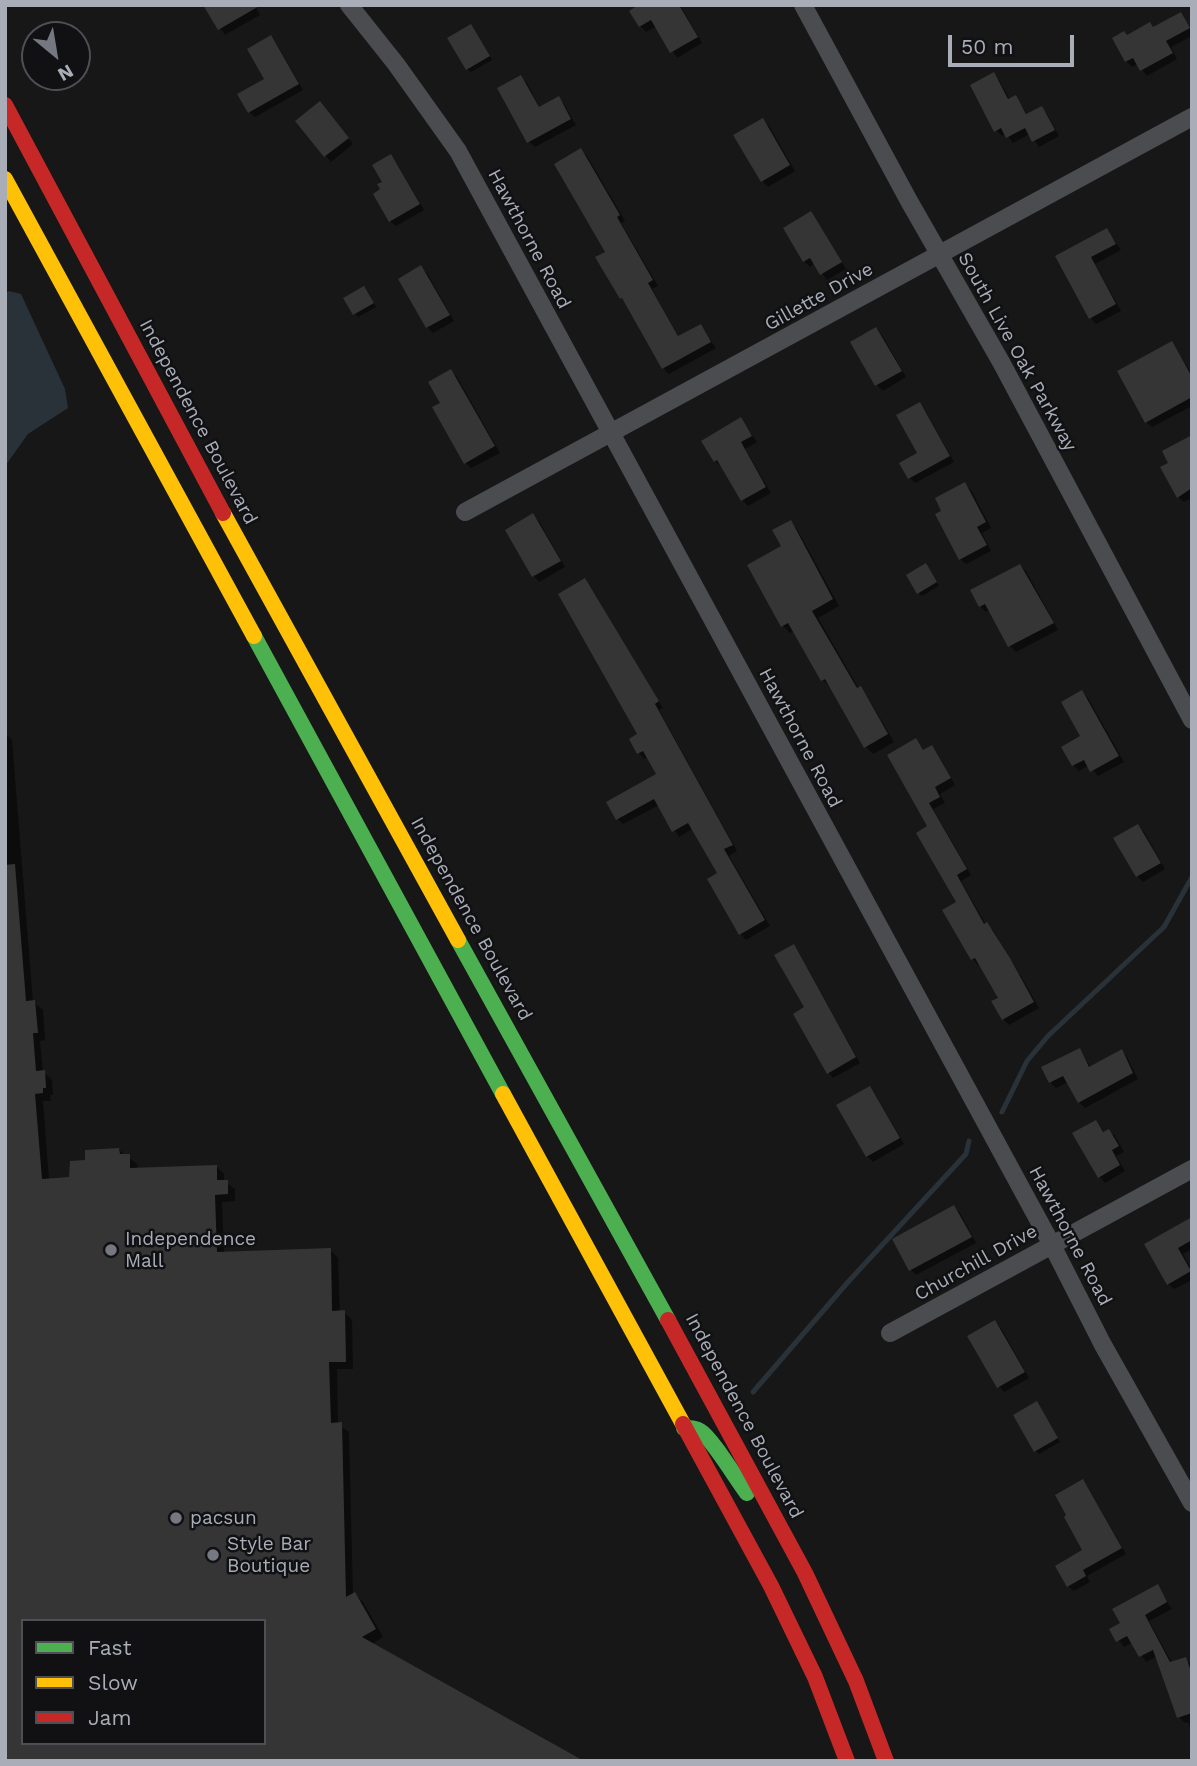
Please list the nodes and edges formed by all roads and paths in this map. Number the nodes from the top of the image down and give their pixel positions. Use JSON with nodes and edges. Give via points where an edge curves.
{"nodes":[{"id":1,"x":349,"y":5,"type":"edge"},
{"id":2,"x":803,"y":5,"type":"edge"},
{"id":3,"x":5,"y":104,"type":"edge"},
{"id":4,"x":1192,"y":117,"type":"edge"},
{"id":5,"x":5,"y":179,"type":"edge"},
{"id":6,"x":939,"y":254,"type":"junction"},
{"id":7,"x":610,"y":432,"type":"junction"},
{"id":8,"x":465,"y":512,"type":"dead end"},
{"id":9,"x":1192,"y":720,"type":"edge"},
{"id":10,"x":1192,"y":1169,"type":"edge"},
{"id":11,"x":1052,"y":1245,"type":"junction"},
{"id":12,"x":890,"y":1333,"type":"dead end"},
{"id":13,"x":684,"y":1428,"type":"junction"},
{"id":14,"x":1192,"y":1503,"type":"edge"},
{"id":15,"x":805,"y":1573,"type":"junction"},
{"id":16,"x":847,"y":1761,"type":"edge"},
{"id":17,"x":886,"y":1761,"type":"edge"}],
"edges":[{"from":1,"to":7,"type":"street","name":"Hawthorne Road","via":[[457,151]]},
{"from":2,"to":6,"type":"street","name":"South Live Oak Parkway"},
{"from":3,"to":15,"type":"main road","name":"Independence Boulevard","via":[[185,445]]},
{"from":4,"to":6,"type":"street","name":"Gillette Drive"},
{"from":5,"to":13,"type":"main road"},
{"from":6,"to":7,"type":"street","name":"Gillette Drive"},
{"from":6,"to":9,"type":"street","name":"South Live Oak Parkway"},
{"from":7,"to":8,"type":"street","name":"Gillette Drive"},
{"from":7,"to":11,"type":"street","name":"Hawthorne Road"},
{"from":10,"to":11,"type":"street","name":"Churchill Drive"},
{"from":11,"to":12,"type":"street","name":"Churchill Drive"},
{"from":11,"to":14,"type":"street","name":"Hawthorne Road"},
{"from":13,"to":15,"type":"main road","via":[[698,1429],[711,1439]]},
{"from":13,"to":16,"type":"main road","via":[[782,1609],[815,1677]]},
{"from":15,"to":17,"type":"main road","name":"Independence Boulevard","via":[[856,1681]]}]}
